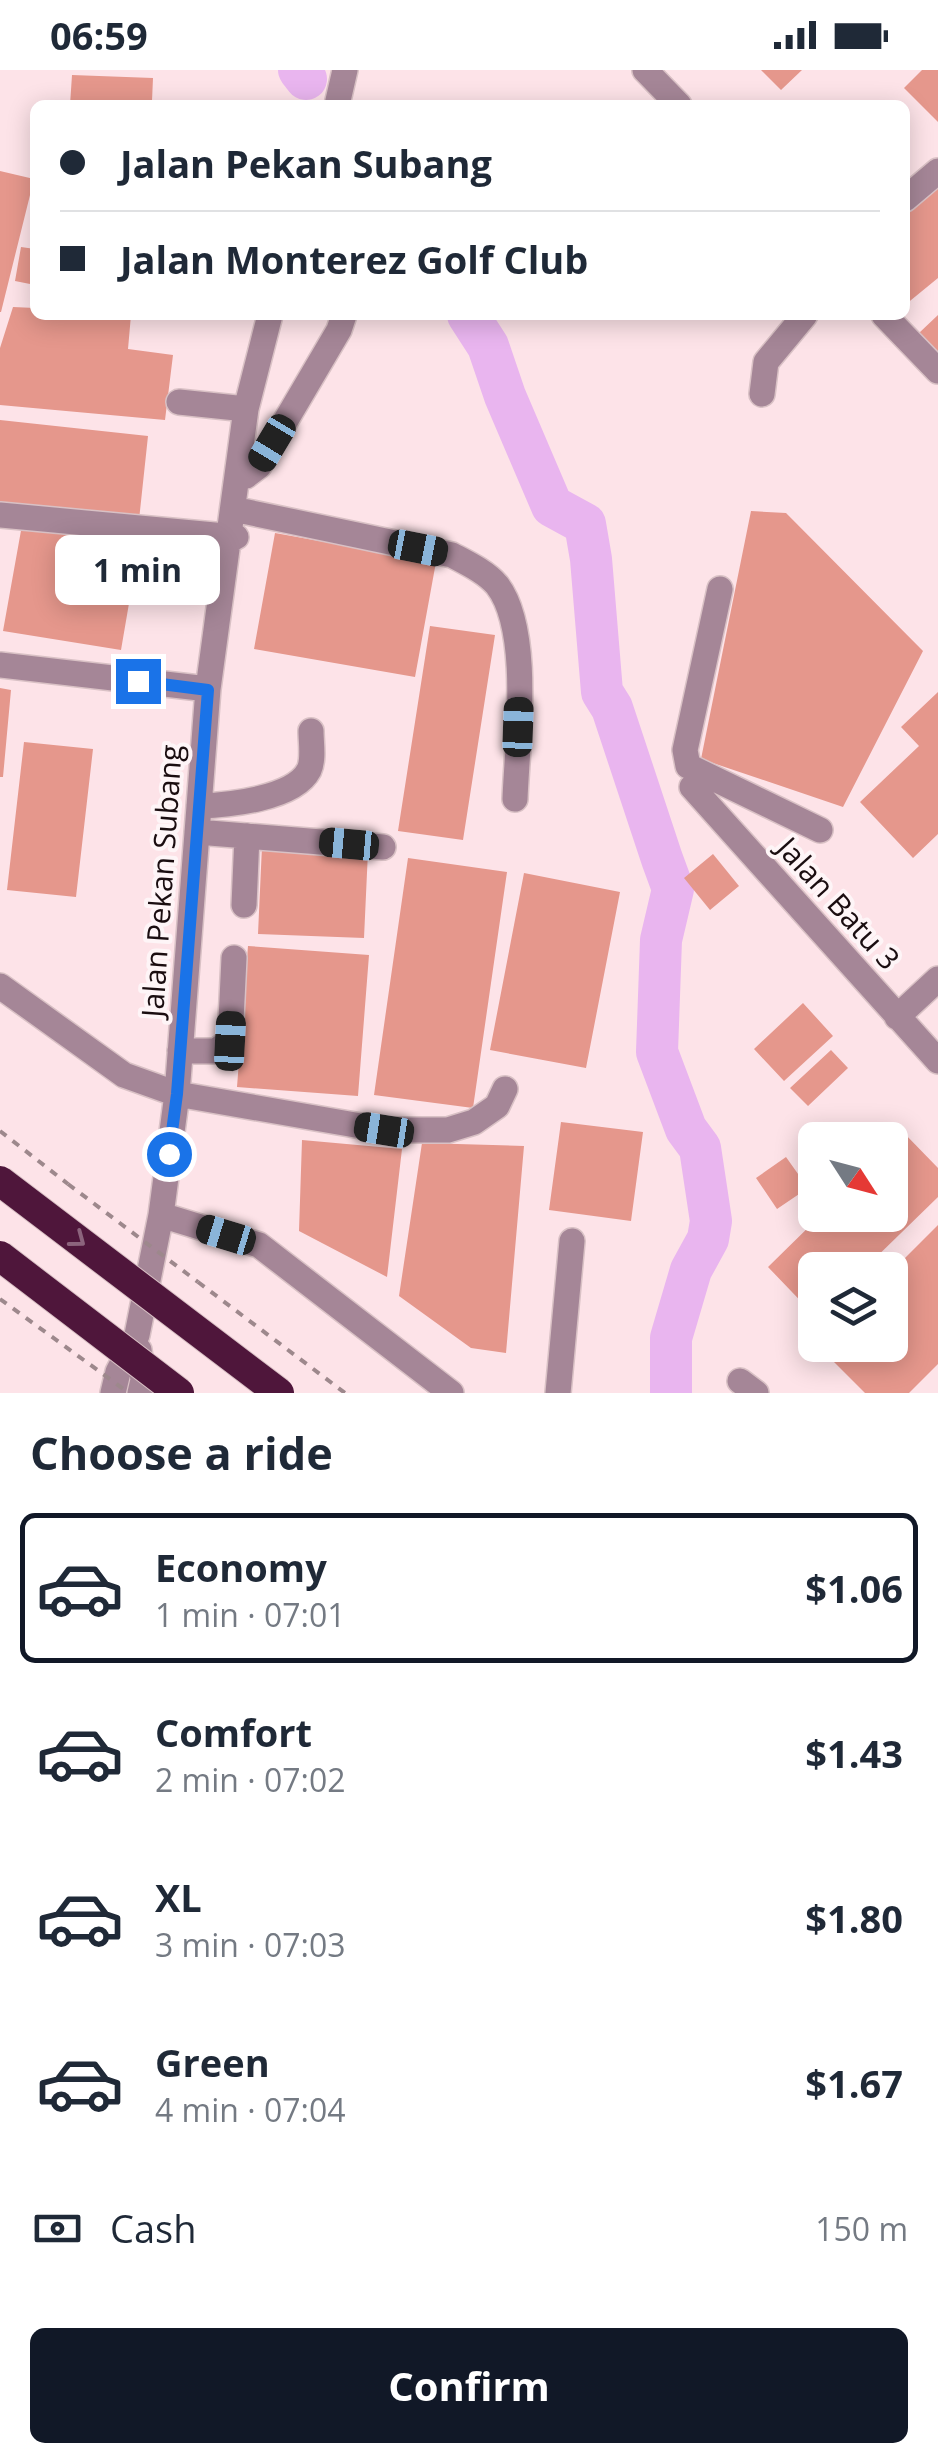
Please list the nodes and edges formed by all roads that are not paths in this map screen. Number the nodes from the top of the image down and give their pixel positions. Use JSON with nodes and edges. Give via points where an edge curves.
{"nodes":[{"id":1,"x":345,"y":70,"type":"edge"},
{"id":2,"x":644,"y":70,"type":"edge"},
{"id":3,"x":338,"y":100,"type":"edge"},
{"id":4,"x":674,"y":100,"type":"edge"},
{"id":5,"x":938,"y":171,"type":"edge"},
{"id":6,"x":910,"y":195,"type":"edge"},
{"id":7,"x":269,"y":320,"type":"edge"},
{"id":8,"x":342,"y":320,"type":"edge"},
{"id":9,"x":801,"y":320,"type":"edge"},
{"id":10,"x":889,"y":320,"type":"edge"},
{"id":11,"x":938,"y":371,"type":"edge"},
{"id":12,"x":762,"y":394,"type":"dead end"},
{"id":13,"x":180,"y":402,"type":"dead end"},
{"id":14,"x":246,"y":410,"type":"junction"},
{"id":15,"x":237,"y":477,"type":"junction"},
{"id":16,"x":233,"y":509,"type":"junction"},
{"id":17,"x":0,"y":515,"type":"edge"},
{"id":18,"x":233,"y":537,"type":"junction"},
{"id":19,"x":720,"y":589,"type":"dead end"},
{"id":20,"x":0,"y":664,"type":"edge"},
{"id":21,"x":208,"y":690,"type":"junction"},
{"id":22,"x":312,"y":731,"type":"dead end"},
{"id":23,"x":692,"y":787,"type":"dead end"},
{"id":24,"x":718,"y":798,"type":"junction"},
{"id":25,"x":515,"y":800,"type":"dead end"},
{"id":26,"x":198,"y":819,"type":"junction"},
{"id":27,"x":820,"y":830,"type":"dead end"},
{"id":28,"x":247,"y":836,"type":"junction"},
{"id":29,"x":383,"y":846,"type":"dead end"},
{"id":30,"x":244,"y":904,"type":"dead end"},
{"id":31,"x":234,"y":958,"type":"dead end"},
{"id":32,"x":938,"y":979,"type":"edge"},
{"id":33,"x":0,"y":986,"type":"edge"},
{"id":34,"x":897,"y":1017,"type":"junction"},
{"id":35,"x":180,"y":1051,"type":"junction"},
{"id":36,"x":938,"y":1060,"type":"edge"},
{"id":37,"x":505,"y":1090,"type":"dead end"},
{"id":38,"x":177,"y":1094,"type":"junction"},
{"id":39,"x":0,"y":1181,"type":"edge"},
{"id":40,"x":161,"y":1215,"type":"junction"},
{"id":41,"x":572,"y":1241,"type":"dead end"},
{"id":42,"x":0,"y":1256,"type":"edge"},
{"id":43,"x":137,"y":1335,"type":"junction"},
{"id":44,"x":113,"y":1393,"type":"edge"},
{"id":45,"x":140,"y":1393,"type":"edge"},
{"id":46,"x":179,"y":1393,"type":"edge"},
{"id":47,"x":279,"y":1393,"type":"edge"},
{"id":48,"x":451,"y":1393,"type":"edge"},
{"id":49,"x":558,"y":1393,"type":"edge"}],
"edges":[{"from":1,"to":3,"type":"street"},
{"from":2,"to":4,"type":"street"},
{"from":5,"to":6,"type":"street"},
{"from":7,"to":14,"type":"street","name":"Jalan Pekan Subang"},
{"from":8,"to":15,"type":"street","via":[[258,466]]},
{"from":9,"to":12,"type":"street","via":[[766,362]]},
{"from":10,"to":11,"type":"street"},
{"from":13,"to":14,"type":"street"},
{"from":14,"to":15,"type":"street","name":"Jalan Pekan Subang"},
{"from":15,"to":16,"type":"street","name":"Jalan Pekan Subang"},
{"from":16,"to":18,"type":"street","name":"Jalan Pekan Subang"},
{"from":16,"to":25,"type":"street","via":[[452,555],[496,584],[520,655]]},
{"from":17,"to":18,"type":"street"},
{"from":18,"to":21,"type":"street","name":"Jalan Pekan Subang"},
{"from":19,"to":24,"type":"street","via":[[685,758]]},
{"from":20,"to":21,"type":"street"},
{"from":21,"to":26,"type":"street","name":"Jalan Pekan Subang"},
{"from":22,"to":26,"type":"street","via":[[311,766],[303,779]]},
{"from":23,"to":24,"type":"street","name":"Jalan Batu 3"},
{"from":24,"to":27,"type":"street"},
{"from":24,"to":34,"type":"street","name":"Jalan Batu 3"},
{"from":26,"to":28,"type":"street"},
{"from":26,"to":35,"type":"street","name":"Jalan Pekan Subang"},
{"from":28,"to":29,"type":"street"},
{"from":28,"to":30,"type":"street"},
{"from":31,"to":35,"type":"street","via":[[230,1041],[216,1051]]},
{"from":32,"to":34,"type":"street"},
{"from":33,"to":38,"type":"street","via":[[124,1075]]},
{"from":34,"to":36,"type":"street","name":"Jalan Batu 3"},
{"from":35,"to":38,"type":"street","name":"Jalan Pekan Subang"},
{"from":37,"to":38,"type":"street","via":[[498,1106],[448,1130],[384,1130]]},
{"from":38,"to":40,"type":"street","name":"Jalan Pekan Subang"},
{"from":39,"to":47,"type":"highway","one_way":true,"bridge":true},
{"from":40,"to":43,"type":"street","name":"Jalan Pekan Subang"},
{"from":40,"to":48,"type":"street","via":[[259,1245]]},
{"from":41,"to":49,"type":"street"},
{"from":42,"to":46,"type":"highway","bridge":true},
{"from":43,"to":44,"type":"street"},
{"from":43,"to":45,"type":"street"}]}
